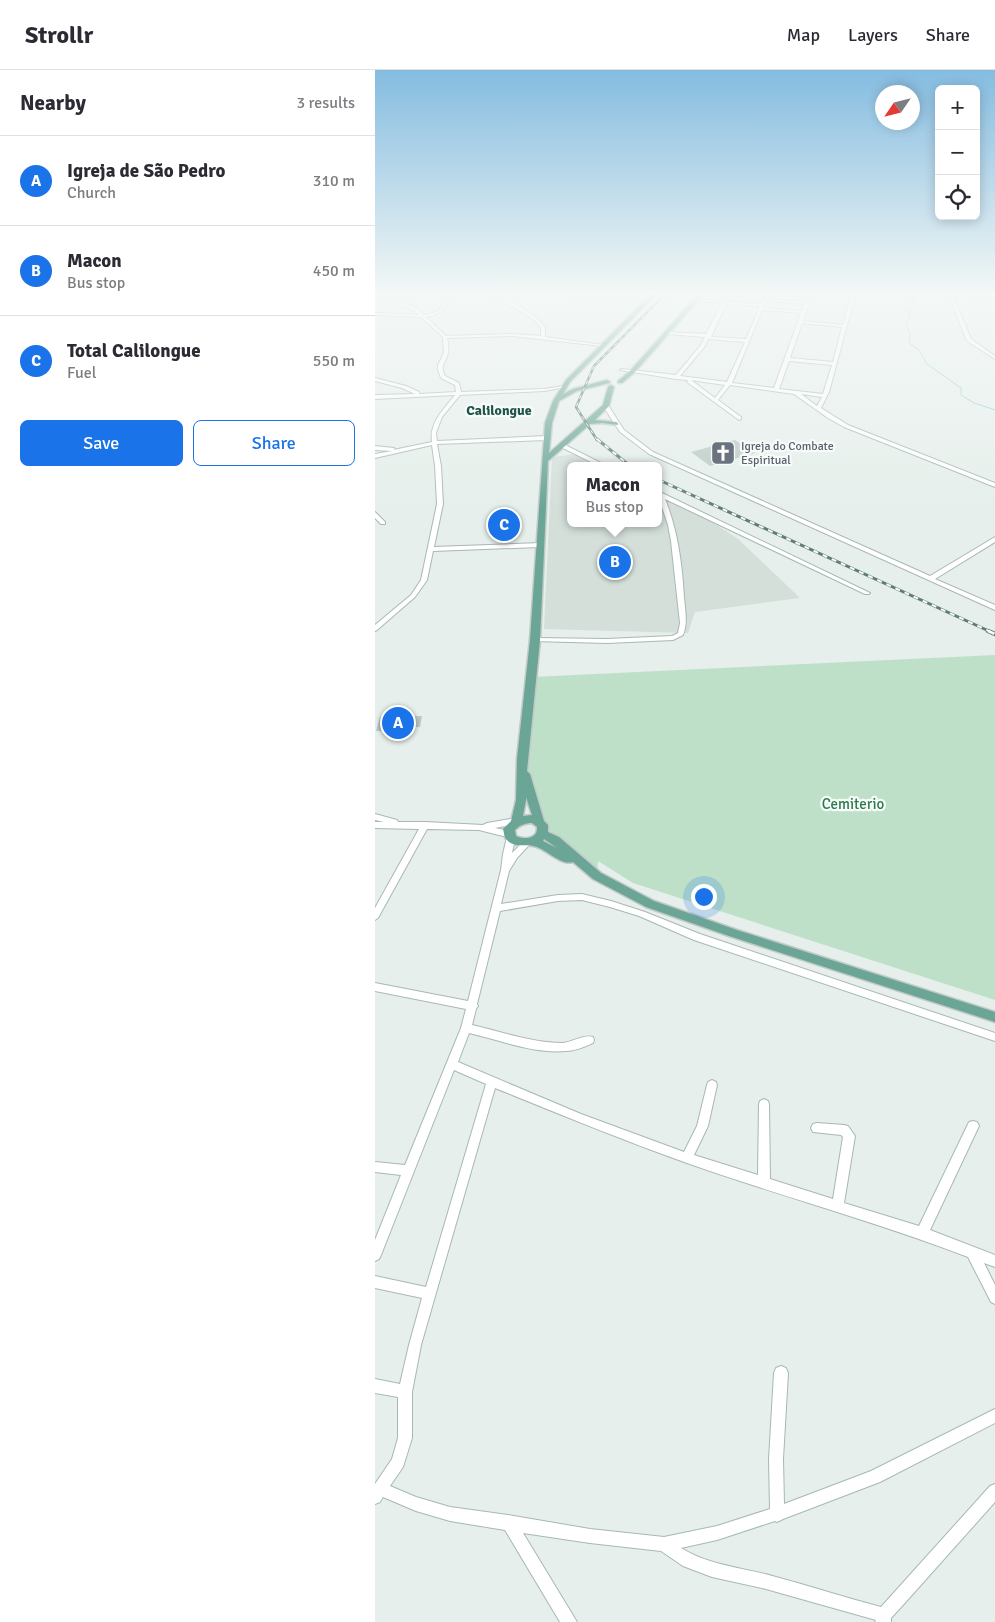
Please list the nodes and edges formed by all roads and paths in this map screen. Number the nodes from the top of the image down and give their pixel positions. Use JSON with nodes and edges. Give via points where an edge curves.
{"nodes":[{"id":1,"x":440,"y":364,"type":"edge"},
{"id":2,"x":584,"y":364,"type":"edge"},
{"id":3,"x":628,"y":364,"type":"edge"},
{"id":4,"x":638,"y":364,"type":"edge"},
{"id":5,"x":687,"y":364,"type":"edge"},
{"id":6,"x":738,"y":364,"type":"edge"},
{"id":7,"x":786,"y":364,"type":"edge"},
{"id":8,"x":833,"y":364,"type":"edge"},
{"id":9,"x":623,"y":369,"type":"junction"},
{"id":10,"x":633,"y":370,"type":"junction"},
{"id":11,"x":678,"y":376,"type":"junction"},
{"id":12,"x":375,"y":379,"type":"edge"},
{"id":13,"x":686,"y":379,"type":"junction"},
{"id":14,"x":730,"y":382,"type":"junction"},
{"id":15,"x":613,"y":383,"type":"junction"},
{"id":16,"x":566,"y":384,"type":"junction"},
{"id":17,"x":584,"y":387,"type":"junction"},
{"id":18,"x":777,"y":388,"type":"junction"},
{"id":19,"x":544,"y":390,"type":"junction"},
{"id":20,"x":459,"y":393,"type":"junction"},
{"id":21,"x":796,"y":393,"type":"junction"},
{"id":22,"x":826,"y":394,"type":"junction"},
{"id":23,"x":419,"y":395,"type":"junction"},
{"id":24,"x":375,"y":397,"type":"edge"},
{"id":25,"x":557,"y":397,"type":"junction"},
{"id":26,"x":715,"y":400,"type":"junction"},
{"id":27,"x":606,"y":406,"type":"junction"},
{"id":28,"x":818,"y":409,"type":"junction"},
{"id":29,"x":739,"y":418,"type":"dead end"},
{"id":30,"x":589,"y":422,"type":"junction"},
{"id":31,"x":617,"y":424,"type":"junction"},
{"id":32,"x":574,"y":434,"type":"junction"},
{"id":33,"x":551,"y":435,"type":"junction"},
{"id":34,"x":434,"y":443,"type":"junction"},
{"id":35,"x":561,"y":444,"type":"junction"},
{"id":36,"x":375,"y":448,"type":"edge"},
{"id":37,"x":407,"y":449,"type":"junction"},
{"id":38,"x":375,"y":456,"type":"edge"},
{"id":39,"x":545,"y":460,"type":"junction"},
{"id":40,"x":596,"y":462,"type":"edge"},
{"id":41,"x":995,"y":485,"type":"edge"},
{"id":42,"x":662,"y":495,"type":"edge"},
{"id":43,"x":662,"y":500,"type":"edge"},
{"id":44,"x":375,"y":514,"type":"edge"},
{"id":45,"x":383,"y":523,"type":"dead end"},
{"id":46,"x":995,"y":539,"type":"edge"},
{"id":47,"x":540,"y":545,"type":"junction"},
{"id":48,"x":431,"y":549,"type":"junction"},
{"id":49,"x":931,"y":579,"type":"junction"},
{"id":50,"x":867,"y":593,"type":"dead end"},
{"id":51,"x":995,"y":608,"type":"edge"},
{"id":52,"x":375,"y":629,"type":"edge"},
{"id":53,"x":535,"y":640,"type":"junction"},
{"id":54,"x":522,"y":766,"type":"junction"},
{"id":55,"x":375,"y":817,"type":"edge"},
{"id":56,"x":516,"y":822,"type":"junction"},
{"id":57,"x":539,"y":822,"type":"junction"},
{"id":58,"x":402,"y":824,"type":"junction"},
{"id":59,"x":375,"y":825,"type":"edge"},
{"id":60,"x":425,"y":825,"type":"junction"},
{"id":61,"x":479,"y":827,"type":"junction"},
{"id":62,"x":510,"y":836,"type":"junction"},
{"id":63,"x":535,"y":839,"type":"junction"},
{"id":64,"x":505,"y":870,"type":"junction"},
{"id":65,"x":496,"y":908,"type":"junction"},
{"id":66,"x":375,"y":916,"type":"edge"},
{"id":67,"x":375,"y":987,"type":"edge"},
{"id":68,"x":473,"y":1006,"type":"junction"},
{"id":69,"x":995,"y":1017,"type":"edge"},
{"id":70,"x":467,"y":1028,"type":"junction"},
{"id":71,"x":995,"y":1037,"type":"edge"},
{"id":72,"x":589,"y":1040,"type":"dead end"},
{"id":73,"x":453,"y":1065,"type":"junction"},
{"id":74,"x":493,"y":1081,"type":"junction"},
{"id":75,"x":712,"y":1084,"type":"dead end"},
{"id":76,"x":764,"y":1104,"type":"dead end"},
{"id":77,"x":973,"y":1126,"type":"dead end"},
{"id":78,"x":817,"y":1128,"type":"dead end"},
{"id":79,"x":687,"y":1158,"type":"junction"},
{"id":80,"x":375,"y":1167,"type":"edge"},
{"id":81,"x":409,"y":1171,"type":"junction"},
{"id":82,"x":764,"y":1183,"type":"junction"},
{"id":83,"x":838,"y":1206,"type":"junction"},
{"id":84,"x":922,"y":1233,"type":"junction"},
{"id":85,"x":972,"y":1252,"type":"junction"},
{"id":86,"x":375,"y":1255,"type":"edge"},
{"id":87,"x":995,"y":1261,"type":"edge"},
{"id":88,"x":375,"y":1282,"type":"edge"},
{"id":89,"x":431,"y":1294,"type":"junction"},
{"id":90,"x":995,"y":1298,"type":"edge"},
{"id":91,"x":781,"y":1373,"type":"dead end"},
{"id":92,"x":375,"y":1386,"type":"edge"},
{"id":93,"x":405,"y":1392,"type":"junction"},
{"id":94,"x":995,"y":1416,"type":"edge"},
{"id":95,"x":995,"y":1491,"type":"edge"},
{"id":96,"x":378,"y":1493,"type":"edge"},
{"id":97,"x":777,"y":1515,"type":"junction"},
{"id":98,"x":508,"y":1522,"type":"junction"},
{"id":99,"x":664,"y":1544,"type":"junction"},
{"id":100,"x":883,"y":1618,"type":"edge"},
{"id":101,"x":569,"y":1622,"type":"edge"}],
"edges":[{"from":1,"to":20,"type":"street","via":[[443,377],[457,384]]},
{"from":2,"to":16,"type":"main road"},
{"from":3,"to":9,"type":"main road"},
{"from":4,"to":10,"type":"main road"},
{"from":5,"to":11,"type":"street"},
{"from":6,"to":14,"type":"street"},
{"from":7,"to":18,"type":"street"},
{"from":8,"to":22,"type":"street"},
{"from":9,"to":10,"type":"street"},
{"from":9,"to":15,"type":"main road"},
{"from":10,"to":11,"type":"street"},
{"from":10,"to":15,"type":"main road"},
{"from":11,"to":13,"type":"street"},
{"from":11,"to":14,"type":"street"},
{"from":12,"to":23,"type":"street"},
{"from":13,"to":14,"type":"street"},
{"from":13,"to":26,"type":"street"},
{"from":14,"to":18,"type":"street"},
{"from":14,"to":26,"type":"street"},
{"from":15,"to":17,"type":"main road"},
{"from":15,"to":27,"type":"main road"},
{"from":16,"to":17,"type":"main road"},
{"from":16,"to":19,"type":"street"},
{"from":16,"to":25,"type":"main road"},
{"from":17,"to":25,"type":"main road"},
{"from":18,"to":21,"type":"street"},
{"from":18,"to":22,"type":"street"},
{"from":19,"to":20,"type":"street"},
{"from":19,"to":25,"type":"street"},
{"from":20,"to":23,"type":"street"},
{"from":20,"to":34,"type":"street","via":[[439,417],[433,433]]},
{"from":21,"to":22,"type":"street"},
{"from":21,"to":28,"type":"street"},
{"from":22,"to":28,"type":"street"},
{"from":23,"to":24,"type":"street"},
{"from":25,"to":33,"type":"main road"},
{"from":26,"to":29,"type":"street"},
{"from":27,"to":30,"type":"main road"},
{"from":27,"to":31,"type":"street"},
{"from":28,"to":41,"type":"street","via":[[873,438]]},
{"from":30,"to":31,"type":"main road"},
{"from":30,"to":32,"type":"main road"},
{"from":31,"to":49,"type":"street","via":[[651,453]]},
{"from":32,"to":33,"type":"main road"},
{"from":32,"to":35,"type":"main road"},
{"from":33,"to":34,"type":"street"},
{"from":33,"to":39,"type":"main road"},
{"from":34,"to":37,"type":"street"},
{"from":34,"to":48,"type":"street","via":[[440,504]]},
{"from":35,"to":39,"type":"main road"},
{"from":35,"to":40,"type":"street"},
{"from":36,"to":37,"type":"street"},
{"from":37,"to":38,"type":"street"},
{"from":39,"to":47,"type":"main road"},
{"from":42,"to":50,"type":"street"},
{"from":43,"to":53,"type":"street","via":[[676,543],[683,623],[681,634],[673,638],[607,641]]},
{"from":44,"to":45,"type":"street"},
{"from":46,"to":49,"type":"street"},
{"from":47,"to":48,"type":"street"},
{"from":47,"to":53,"type":"main road"},
{"from":48,"to":52,"type":"street","via":[[424,580],[417,591]]},
{"from":49,"to":51,"type":"street"},
{"from":53,"to":54,"type":"main road"},
{"from":54,"to":56,"type":"main road","via":[[521,800]]},
{"from":54,"to":57,"type":"main road"},
{"from":55,"to":58,"type":"street"},
{"from":56,"to":57,"type":"main road","via":[[528,819]]},
{"from":56,"to":61,"type":"street"},
{"from":56,"to":62,"type":"main road","via":[[509,829]]},
{"from":57,"to":63,"type":"main road","via":[[542,825]]},
{"from":58,"to":59,"type":"street"},
{"from":58,"to":60,"type":"street"},
{"from":60,"to":61,"type":"street"},
{"from":60,"to":66,"type":"street"},
{"from":61,"to":62,"type":"street"},
{"from":62,"to":63,"type":"main road","via":[[518,842]]},
{"from":62,"to":64,"type":"street"},
{"from":63,"to":64,"type":"street","via":[[514,856]]},
{"from":63,"to":69,"type":"main road","via":[[650,904]]},
{"from":64,"to":65,"type":"street"},
{"from":65,"to":68,"type":"street"},
{"from":65,"to":71,"type":"street","via":[[574,897],[611,904]]},
{"from":67,"to":68,"type":"street"},
{"from":68,"to":70,"type":"street"},
{"from":70,"to":72,"type":"street","via":[[562,1048]]},
{"from":70,"to":73,"type":"street"},
{"from":73,"to":74,"type":"street"},
{"from":73,"to":81,"type":"street"},
{"from":74,"to":79,"type":"street"},
{"from":74,"to":89,"type":"street"},
{"from":75,"to":79,"type":"street","via":[[702,1126]]},
{"from":76,"to":82,"type":"street"},
{"from":77,"to":84,"type":"street"},
{"from":78,"to":83,"type":"street","via":[[844,1130],[849,1136]]},
{"from":79,"to":82,"type":"street"},
{"from":80,"to":81,"type":"street"},
{"from":81,"to":86,"type":"street"},
{"from":82,"to":83,"type":"street"},
{"from":83,"to":84,"type":"street"},
{"from":84,"to":85,"type":"street"},
{"from":85,"to":87,"type":"street"},
{"from":85,"to":90,"type":"street"},
{"from":88,"to":89,"type":"street"},
{"from":89,"to":93,"type":"street"},
{"from":91,"to":97,"type":"street","via":[[776,1459]]},
{"from":92,"to":93,"type":"street"},
{"from":93,"to":96,"type":"street","via":[[405,1438],[398,1462]]},
{"from":94,"to":97,"type":"street","via":[[875,1477]]},
{"from":95,"to":100,"type":"street"},
{"from":96,"to":98,"type":"street","via":[[451,1514]]},
{"from":97,"to":99,"type":"street","via":[[717,1533]]},
{"from":98,"to":99,"type":"street"},
{"from":98,"to":101,"type":"street"},
{"from":99,"to":100,"type":"street","via":[[696,1566],[765,1582]]}]}
